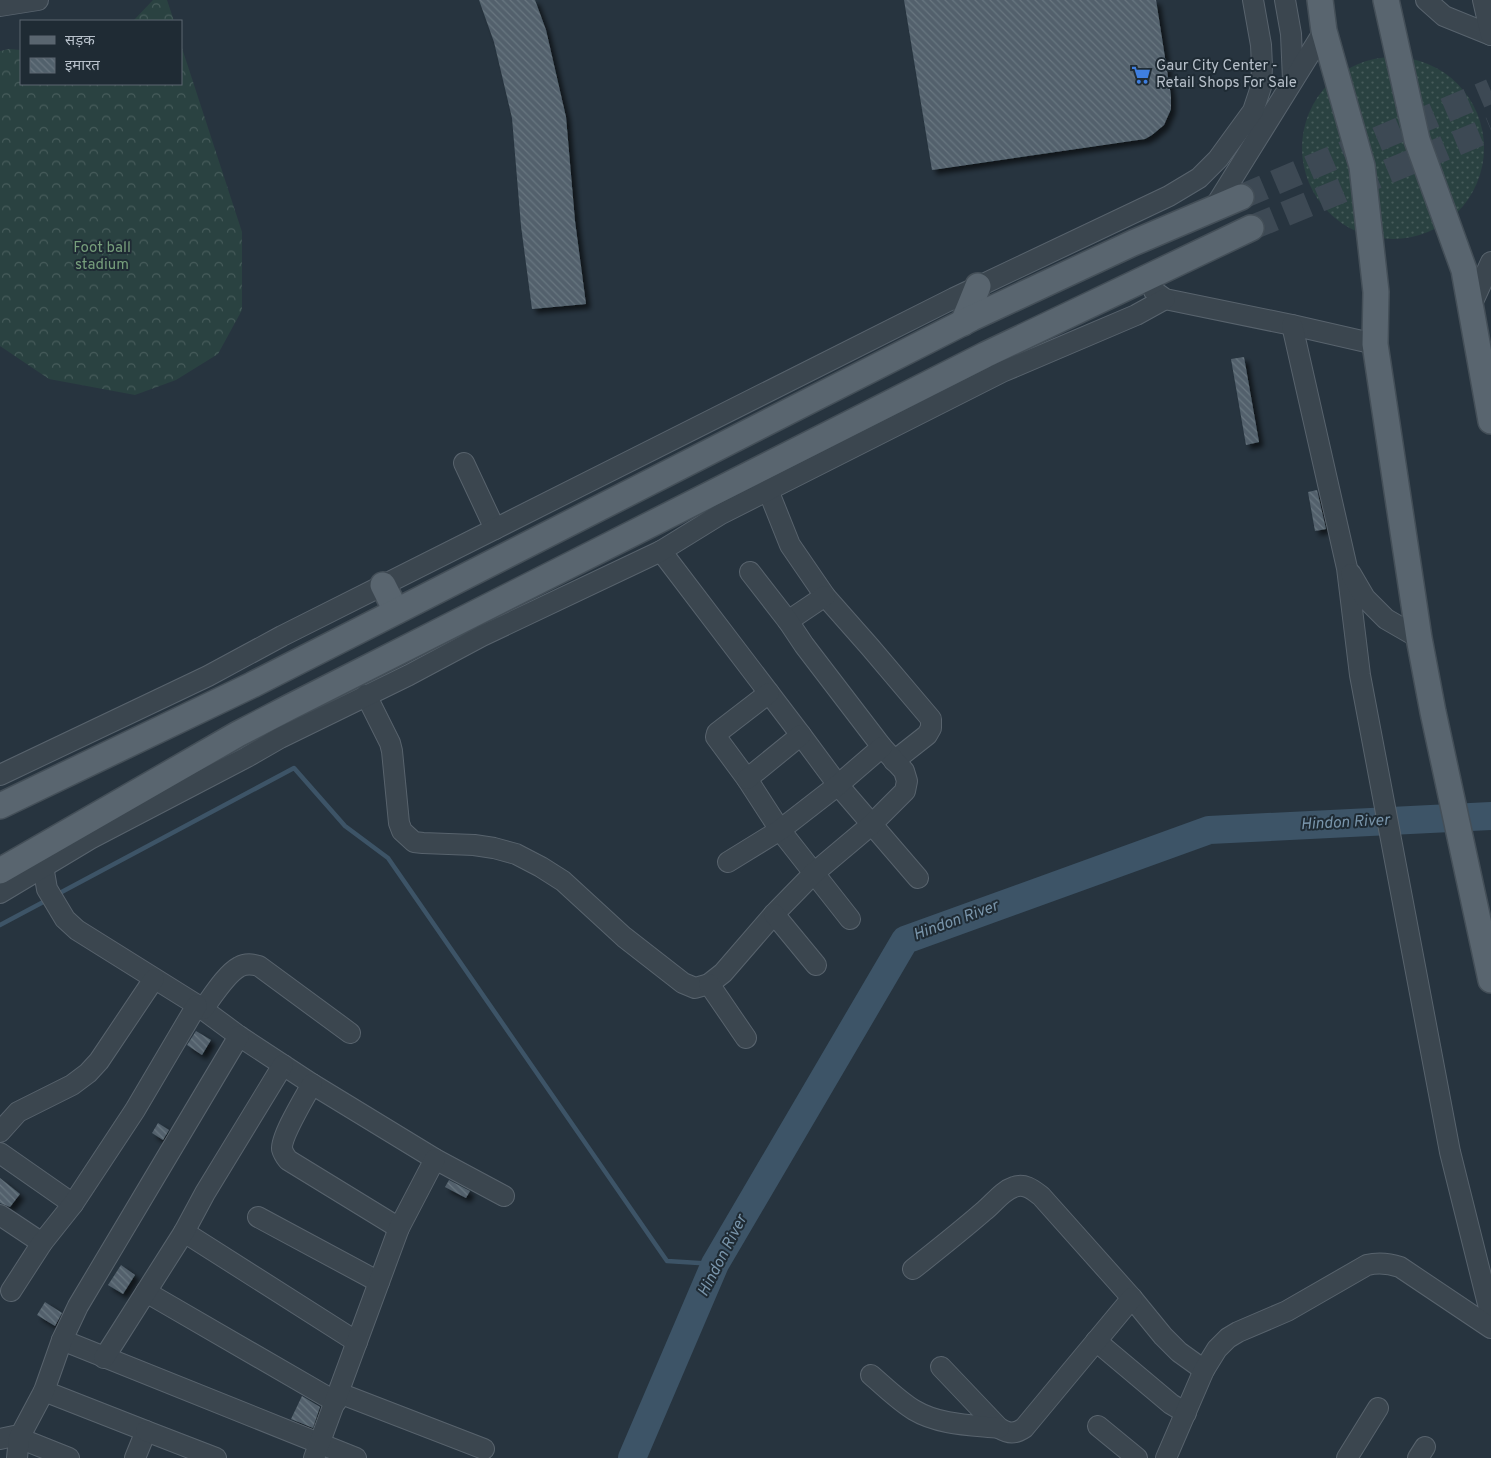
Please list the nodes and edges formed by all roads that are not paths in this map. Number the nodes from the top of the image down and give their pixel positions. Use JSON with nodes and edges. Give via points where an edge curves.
{"nodes":[{"id":1,"x":38,"y":0,"type":"edge"},
{"id":2,"x":1253,"y":0,"type":"edge"},
{"id":3,"x":1285,"y":0,"type":"edge"},
{"id":4,"x":1320,"y":0,"type":"edge"},
{"id":5,"x":1388,"y":0,"type":"edge"},
{"id":6,"x":1426,"y":0,"type":"edge"},
{"id":7,"x":1483,"y":0,"type":"edge"},
{"id":8,"x":0,"y":6,"type":"edge"},
{"id":9,"x":1324,"y":31,"type":"junction"},
{"id":10,"x":1491,"y":35,"type":"edge"},
{"id":11,"x":1293,"y":80,"type":"junction"},
{"id":12,"x":1276,"y":108,"type":"junction"},
{"id":13,"x":1253,"y":111,"type":"junction"},
{"id":14,"x":1241,"y":197,"type":"tunnel mouth"},
{"id":15,"x":1214,"y":208,"type":"junction"},
{"id":16,"x":1251,"y":228,"type":"tunnel mouth"},
{"id":17,"x":1491,"y":262,"type":"edge"},
{"id":18,"x":1139,"y":281,"type":"junction"},
{"id":19,"x":978,"y":286,"type":"junction"},
{"id":20,"x":1165,"y":299,"type":"junction"},
{"id":21,"x":1470,"y":308,"type":"junction"},
{"id":22,"x":963,"y":323,"type":"junction"},
{"id":23,"x":1292,"y":325,"type":"junction"},
{"id":24,"x":1375,"y":344,"type":"junction"},
{"id":25,"x":1491,"y":421,"type":"edge"},
{"id":26,"x":464,"y":463,"type":"dead end"},
{"id":27,"x":768,"y":490,"type":"junction"},
{"id":28,"x":495,"y":529,"type":"junction"},
{"id":29,"x":661,"y":551,"type":"junction"},
{"id":30,"x":1347,"y":568,"type":"junction"},
{"id":31,"x":750,"y":572,"type":"dead end"},
{"id":32,"x":384,"y":585,"type":"junction"},
{"id":33,"x":825,"y":596,"type":"junction"},
{"id":34,"x":396,"y":611,"type":"junction"},
{"id":35,"x":788,"y":621,"type":"junction"},
{"id":36,"x":1419,"y":638,"type":"junction"},
{"id":37,"x":769,"y":693,"type":"junction"},
{"id":38,"x":366,"y":696,"type":"junction"},
{"id":39,"x":274,"y":729,"type":"junction"},
{"id":40,"x":801,"y":735,"type":"junction"},
{"id":41,"x":242,"y":745,"type":"junction"},
{"id":42,"x":888,"y":754,"type":"junction"},
{"id":43,"x":0,"y":775,"type":"edge"},
{"id":44,"x":747,"y":779,"type":"junction"},
{"id":45,"x":838,"y":785,"type":"junction"},
{"id":46,"x":0,"y":806,"type":"edge"},
{"id":47,"x":871,"y":825,"type":"junction"},
{"id":48,"x":780,"y":830,"type":"junction"},
{"id":49,"x":728,"y":862,"type":"dead end"},
{"id":50,"x":43,"y":866,"type":"junction"},
{"id":51,"x":0,"y":871,"type":"edge"},
{"id":52,"x":814,"y":872,"type":"junction"},
{"id":53,"x":918,"y":878,"type":"dead end"},
{"id":54,"x":0,"y":893,"type":"edge"},
{"id":55,"x":774,"y":914,"type":"junction"},
{"id":56,"x":850,"y":919,"type":"dead end"},
{"id":57,"x":816,"y":965,"type":"dead end"},
{"id":58,"x":154,"y":979,"type":"junction"},
{"id":59,"x":1491,"y":980,"type":"edge"},
{"id":60,"x":709,"y":984,"type":"junction"},
{"id":61,"x":200,"y":1007,"type":"junction"},
{"id":62,"x":350,"y":1033,"type":"dead end"},
{"id":63,"x":239,"y":1036,"type":"junction"},
{"id":64,"x":746,"y":1038,"type":"dead end"},
{"id":65,"x":283,"y":1065,"type":"junction"},
{"id":66,"x":312,"y":1084,"type":"junction"},
{"id":67,"x":0,"y":1132,"type":"edge"},
{"id":68,"x":0,"y":1153,"type":"edge"},
{"id":69,"x":435,"y":1159,"type":"junction"},
{"id":70,"x":504,"y":1196,"type":"dead end"},
{"id":71,"x":72,"y":1204,"type":"junction"},
{"id":72,"x":0,"y":1215,"type":"edge"},
{"id":73,"x":258,"y":1217,"type":"dead end"},
{"id":74,"x":399,"y":1228,"type":"junction"},
{"id":75,"x":184,"y":1232,"type":"junction"},
{"id":76,"x":42,"y":1242,"type":"junction"},
{"id":77,"x":913,"y":1269,"type":"dead end"},
{"id":78,"x":379,"y":1282,"type":"junction"},
{"id":79,"x":11,"y":1291,"type":"dead end"},
{"id":80,"x":146,"y":1292,"type":"junction"},
{"id":81,"x":1132,"y":1298,"type":"junction"},
{"id":82,"x":1491,"y":1316,"type":"edge"},
{"id":83,"x":1491,"y":1328,"type":"edge"},
{"id":84,"x":62,"y":1340,"type":"junction"},
{"id":85,"x":1096,"y":1341,"type":"junction"},
{"id":86,"x":357,"y":1342,"type":"junction"},
{"id":87,"x":104,"y":1358,"type":"junction"},
{"id":88,"x":941,"y":1367,"type":"dead end"},
{"id":89,"x":1204,"y":1370,"type":"junction"},
{"id":90,"x":871,"y":1375,"type":"dead end"},
{"id":91,"x":44,"y":1391,"type":"junction"},
{"id":92,"x":337,"y":1398,"type":"junction"},
{"id":93,"x":1378,"y":1408,"type":"dead end"},
{"id":94,"x":1186,"y":1413,"type":"junction"},
{"id":95,"x":1098,"y":1426,"type":"dead end"},
{"id":96,"x":999,"y":1428,"type":"junction"},
{"id":97,"x":146,"y":1431,"type":"junction"},
{"id":98,"x":10,"y":1438,"type":"edge"},
{"id":99,"x":484,"y":1449,"type":"dead end"},
{"id":100,"x":317,"y":1451,"type":"edge"},
{"id":101,"x":207,"y":1456,"type":"edge"},
{"id":102,"x":16,"y":1458,"type":"edge"},
{"id":103,"x":69,"y":1458,"type":"edge"},
{"id":104,"x":136,"y":1458,"type":"edge"},
{"id":105,"x":356,"y":1458,"type":"edge"},
{"id":106,"x":1137,"y":1458,"type":"edge"},
{"id":107,"x":1166,"y":1458,"type":"edge"},
{"id":108,"x":1346,"y":1458,"type":"edge"}],
"edges":[{"from":1,"to":8,"type":"street"},
{"from":2,"to":13,"type":"street","via":[[1262,66],[1261,87]]},
{"from":3,"to":11,"type":"street","via":[[1291,34]]},
{"from":4,"to":9,"type":"main road"},
{"from":5,"to":21,"type":"main road","via":[[1417,140],[1464,270]]},
{"from":6,"to":10,"type":"street","via":[[1444,16]]},
{"from":7,"to":10,"type":"street"},
{"from":9,"to":11,"type":"street"},
{"from":9,"to":24,"type":"main road","via":[[1362,166],[1376,292]]},
{"from":11,"to":12,"type":"street"},
{"from":12,"to":13,"type":"street"},
{"from":12,"to":15,"type":"street"},
{"from":13,"to":19,"type":"street","via":[[1218,159],[1199,178],[1169,196]]},
{"from":14,"to":15,"type":"main road"},
{"from":15,"to":22,"type":"main road"},
{"from":16,"to":18,"type":"main road"},
{"from":17,"to":21,"type":"street"},
{"from":18,"to":20,"type":"street"},
{"from":18,"to":39,"type":"main road","via":[[985,355],[308,698]]},
{"from":19,"to":22,"type":"main road"},
{"from":19,"to":28,"type":"street"},
{"from":20,"to":23,"type":"street"},
{"from":20,"to":27,"type":"street","via":[[1136,315],[1002,372]]},
{"from":21,"to":25,"type":"main road"},
{"from":22,"to":34,"type":"main road"},
{"from":23,"to":24,"type":"street"},
{"from":23,"to":30,"type":"street"},
{"from":24,"to":36,"type":"main road"},
{"from":26,"to":28,"type":"street"},
{"from":27,"to":29,"type":"street"},
{"from":27,"to":33,"type":"street","via":[[790,545]]},
{"from":28,"to":32,"type":"street"},
{"from":29,"to":37,"type":"street"},
{"from":29,"to":38,"type":"street","via":[[482,636]]},
{"from":30,"to":36,"type":"street","via":[[1365,598],[1386,619]]},
{"from":30,"to":82,"type":"street","via":[[1360,675],[1448,1142]]},
{"from":31,"to":35,"type":"street"},
{"from":32,"to":34,"type":"main road"},
{"from":32,"to":43,"type":"street","via":[[208,676]]},
{"from":33,"to":35,"type":"street"},
{"from":33,"to":42,"type":"street","via":[[931,719],[927,735]]},
{"from":34,"to":46,"type":"main road","via":[[252,686]]},
{"from":35,"to":42,"type":"street"},
{"from":36,"to":59,"type":"main road"},
{"from":37,"to":40,"type":"street"},
{"from":37,"to":44,"type":"street","via":[[716,734]]},
{"from":38,"to":39,"type":"street"},
{"from":38,"to":60,"type":"street","via":[[390,743],[399,823],[407,837],[414,842],[474,845],[516,854],[562,881],[683,984],[695,988]]},
{"from":39,"to":41,"type":"main road"},
{"from":40,"to":44,"type":"street"},
{"from":40,"to":45,"type":"street"},
{"from":41,"to":50,"type":"street"},
{"from":41,"to":51,"type":"main road"},
{"from":42,"to":45,"type":"street"},
{"from":42,"to":47,"type":"street","via":[[904,771],[905,791]]},
{"from":44,"to":48,"type":"street"},
{"from":45,"to":47,"type":"street"},
{"from":45,"to":48,"type":"street"},
{"from":47,"to":52,"type":"street"},
{"from":47,"to":53,"type":"street"},
{"from":48,"to":49,"type":"street"},
{"from":48,"to":52,"type":"street"},
{"from":50,"to":54,"type":"street"},
{"from":50,"to":58,"type":"street","via":[[47,889],[65,918],[77,930]]},
{"from":52,"to":55,"type":"street"},
{"from":52,"to":56,"type":"street"},
{"from":55,"to":57,"type":"street"},
{"from":55,"to":60,"type":"street"},
{"from":58,"to":61,"type":"street"},
{"from":58,"to":67,"type":"street","via":[[88,1073],[72,1085],[18,1112]]},
{"from":60,"to":64,"type":"street"},
{"from":61,"to":62,"type":"street","via":[[228,976],[249,964],[259,966]]},
{"from":61,"to":63,"type":"street"},
{"from":61,"to":71,"type":"street"},
{"from":63,"to":65,"type":"street"},
{"from":63,"to":84,"type":"street","via":[[78,1306]]},
{"from":65,"to":66,"type":"street"},
{"from":65,"to":75,"type":"street"},
{"from":66,"to":69,"type":"street"},
{"from":66,"to":74,"type":"street","via":[[284,1138],[283,1153],[288,1160]]},
{"from":68,"to":71,"type":"street"},
{"from":69,"to":70,"type":"street"},
{"from":69,"to":74,"type":"street"},
{"from":71,"to":76,"type":"street"},
{"from":72,"to":76,"type":"street"},
{"from":73,"to":78,"type":"street"},
{"from":74,"to":78,"type":"street"},
{"from":75,"to":80,"type":"street"},
{"from":75,"to":86,"type":"street"},
{"from":76,"to":79,"type":"street"},
{"from":77,"to":81,"type":"street","via":[[1006,1192],[1015,1186],[1024,1186],[1041,1196]]},
{"from":78,"to":86,"type":"street"},
{"from":80,"to":87,"type":"street"},
{"from":80,"to":92,"type":"street"},
{"from":81,"to":85,"type":"street"},
{"from":81,"to":89,"type":"street","via":[[1163,1336]]},
{"from":83,"to":89,"type":"street","via":[[1400,1267],[1376,1263],[1287,1311],[1233,1335],[1217,1349]]},
{"from":84,"to":87,"type":"street"},
{"from":84,"to":91,"type":"street"},
{"from":85,"to":94,"type":"street","via":[[1170,1404]]},
{"from":85,"to":96,"type":"street","via":[[1024,1428],[1017,1433]]},
{"from":86,"to":92,"type":"street"},
{"from":87,"to":100,"type":"street"},
{"from":88,"to":96,"type":"street"},
{"from":89,"to":94,"type":"street"},
{"from":90,"to":96,"type":"street","via":[[905,1404],[928,1417]]},
{"from":91,"to":97,"type":"street"},
{"from":91,"to":98,"type":"street"},
{"from":92,"to":99,"type":"street"},
{"from":92,"to":100,"type":"street"},
{"from":93,"to":108,"type":"street"},
{"from":94,"to":107,"type":"street"},
{"from":95,"to":106,"type":"street"},
{"from":97,"to":101,"type":"street"},
{"from":97,"to":104,"type":"street"},
{"from":98,"to":102,"type":"street"},
{"from":98,"to":103,"type":"street"},
{"from":100,"to":105,"type":"street"}]}
